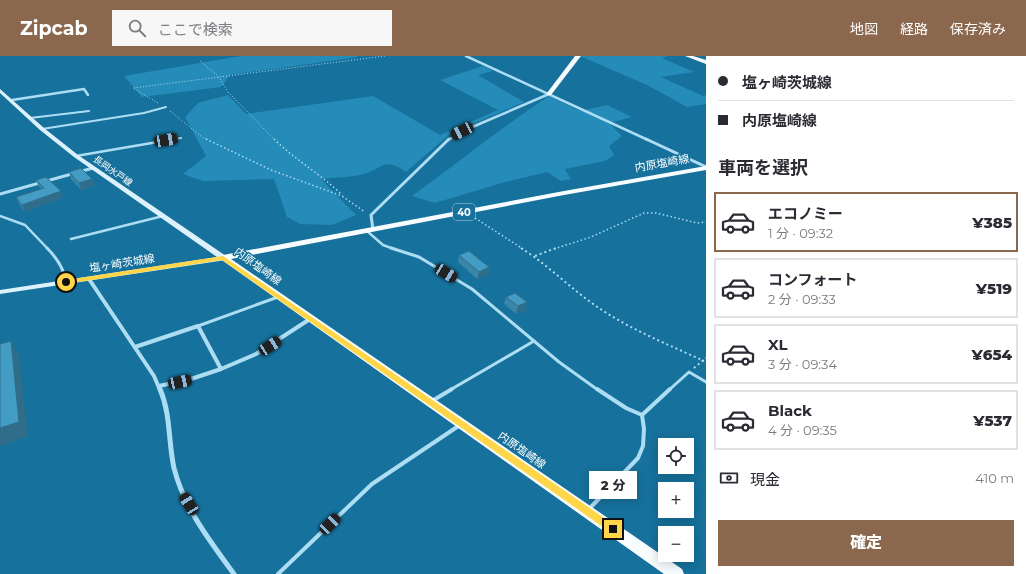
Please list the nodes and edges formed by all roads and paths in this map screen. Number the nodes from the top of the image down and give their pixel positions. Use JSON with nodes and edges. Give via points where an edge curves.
{"nodes":[{"id":1,"x":385,"y":56,"type":"edge"},
{"id":2,"x":466,"y":56,"type":"edge"},
{"id":3,"x":578,"y":56,"type":"edge"},
{"id":4,"x":688,"y":56,"type":"edge"},
{"id":5,"x":200,"y":61,"type":"dead end"},
{"id":6,"x":706,"y":62,"type":"edge"},
{"id":7,"x":218,"y":76,"type":"junction"},
{"id":8,"x":0,"y":90,"type":"edge"},
{"id":9,"x":549,"y":94,"type":"junction"},
{"id":10,"x":88,"y":95,"type":"dead end"},
{"id":11,"x":12,"y":100,"type":"junction"},
{"id":12,"x":166,"y":107,"type":"junction"},
{"id":13,"x":89,"y":111,"type":"dead end"},
{"id":14,"x":30,"y":118,"type":"junction"},
{"id":15,"x":42,"y":129,"type":"junction"},
{"id":16,"x":181,"y":138,"type":"dead end"},
{"id":17,"x":76,"y":156,"type":"junction"},
{"id":18,"x":93,"y":168,"type":"junction"},
{"id":19,"x":706,"y":168,"type":"edge"},
{"id":20,"x":0,"y":194,"type":"edge"},
{"id":21,"x":342,"y":196,"type":"junction"},
{"id":22,"x":466,"y":212,"type":"junction"},
{"id":23,"x":371,"y":215,"type":"junction"},
{"id":24,"x":0,"y":216,"type":"edge"},
{"id":25,"x":163,"y":216,"type":"junction"},
{"id":26,"x":706,"y":222,"type":"edge"},
{"id":27,"x":370,"y":230,"type":"junction"},
{"id":28,"x":72,"y":239,"type":"dead end"},
{"id":29,"x":534,"y":256,"type":"junction"},
{"id":30,"x":223,"y":258,"type":"junction"},
{"id":31,"x":89,"y":279,"type":"junction"},
{"id":32,"x":66,"y":282,"type":"junction"},
{"id":33,"x":0,"y":292,"type":"edge"},
{"id":34,"x":279,"y":297,"type":"junction"},
{"id":35,"x":310,"y":319,"type":"junction"},
{"id":36,"x":198,"y":326,"type":"junction"},
{"id":37,"x":534,"y":341,"type":"junction"},
{"id":38,"x":135,"y":347,"type":"junction"},
{"id":39,"x":705,"y":360,"type":"edge"},
{"id":40,"x":221,"y":368,"type":"junction"},
{"id":41,"x":689,"y":372,"type":"junction"},
{"id":42,"x":706,"y":382,"type":"edge"},
{"id":43,"x":159,"y":386,"type":"junction"},
{"id":44,"x":430,"y":402,"type":"junction"},
{"id":45,"x":642,"y":415,"type":"junction"},
{"id":46,"x":461,"y":424,"type":"junction"},
{"id":47,"x":587,"y":511,"type":"junction"},
{"id":48,"x":234,"y":574,"type":"edge"},
{"id":49,"x":278,"y":574,"type":"edge"},
{"id":50,"x":677,"y":574,"type":"edge"}],
"edges":[{"from":1,"to":7,"type":"path"},
{"from":2,"to":9,"type":"street"},
{"from":3,"to":9,"type":"main road"},
{"from":4,"to":6,"type":"main road"},
{"from":5,"to":7,"type":"path"},
{"from":7,"to":12,"type":"path","via":[[134,88]]},
{"from":7,"to":21,"type":"path","via":[[228,92],[286,151],[327,180]]},
{"from":8,"to":11,"type":"main road","name":"長岡水戸線"},
{"from":9,"to":19,"type":"street"},
{"from":9,"to":23,"type":"street","via":[[454,135],[424,160]]},
{"from":10,"to":11,"type":"street","via":[[84,89]]},
{"from":11,"to":14,"type":"main road","name":"長岡水戸線"},
{"from":12,"to":15,"type":"lane"},
{"from":12,"to":21,"type":"path","via":[[202,137],[271,170]]},
{"from":13,"to":14,"type":"lane"},
{"from":14,"to":15,"type":"main road","name":"長岡水戸線"},
{"from":15,"to":17,"type":"main road","name":"長岡水戸線"},
{"from":16,"to":17,"type":"lane"},
{"from":17,"to":18,"type":"main road","name":"長岡水戸線"},
{"from":18,"to":20,"type":"street"},
{"from":18,"to":25,"type":"main road","name":"長岡水戸線"},
{"from":19,"to":22,"type":"main road","name":"内原塩崎線","number":"40"},
{"from":21,"to":23,"type":"path"},
{"from":22,"to":27,"type":"main road","name":"内原塩崎線","number":"40"},
{"from":22,"to":29,"type":"path"},
{"from":23,"to":27,"type":"street"},
{"from":24,"to":32,"type":"lane","via":[[25,225],[54,255]]},
{"from":25,"to":28,"type":"lane"},
{"from":25,"to":30,"type":"main road","name":"長岡水戸線"},
{"from":26,"to":29,"type":"path","via":[[697,223],[656,213],[644,213],[591,238]]},
{"from":27,"to":30,"type":"main road","name":"内原塩崎線","number":"40"},
{"from":27,"to":37,"type":"lane","via":[[383,245],[419,256],[472,289]]},
{"from":29,"to":39,"type":"path","via":[[596,306],[642,333]]},
{"from":30,"to":31,"type":"main road","name":"塩ヶ崎茨城線"},
{"from":30,"to":34,"type":"main road","name":"内原塩崎線"},
{"from":31,"to":32,"type":"main road","name":"塩ヶ崎茨城線"},
{"from":31,"to":38,"type":"street"},
{"from":32,"to":33,"type":"main road","name":"塩ヶ崎茨城線"},
{"from":34,"to":35,"type":"main road","name":"内原塩崎線"},
{"from":34,"to":36,"type":"lane"},
{"from":35,"to":40,"type":"street","via":[[256,354]]},
{"from":35,"to":44,"type":"main road","name":"内原塩崎線"},
{"from":36,"to":38,"type":"street"},
{"from":36,"to":40,"type":"street"},
{"from":37,"to":44,"type":"lane"},
{"from":37,"to":45,"type":"lane","via":[[598,390]]},
{"from":38,"to":43,"type":"street"},
{"from":39,"to":41,"type":"path"},
{"from":40,"to":43,"type":"street","via":[[191,379]]},
{"from":41,"to":42,"type":"lane"},
{"from":41,"to":45,"type":"lane"},
{"from":43,"to":48,"type":"street","via":[[164,398],[174,466],[181,491],[202,530]]},
{"from":44,"to":46,"type":"main road","name":"内原塩崎線"},
{"from":45,"to":47,"type":"lane","via":[[643,446],[638,458]]},
{"from":46,"to":47,"type":"main road","name":"内原塩崎線"},
{"from":46,"to":49,"type":"lane","via":[[372,484]]},
{"from":47,"to":50,"type":"main road","name":"内原塩崎線"}]}
